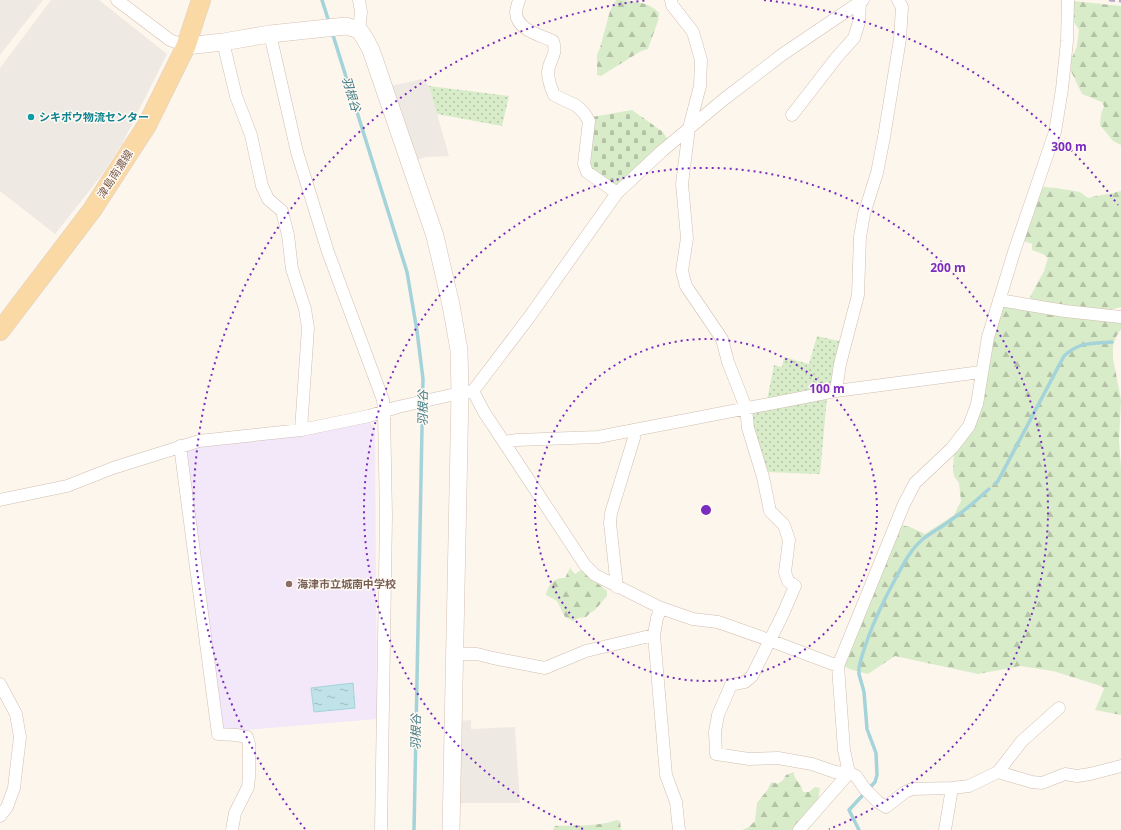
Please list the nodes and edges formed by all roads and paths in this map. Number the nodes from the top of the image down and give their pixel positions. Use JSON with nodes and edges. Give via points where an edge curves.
{"nodes":[{"id":1,"x":117,"y":0,"type":"edge"},
{"id":2,"x":201,"y":0,"type":"edge"},
{"id":3,"x":359,"y":0,"type":"edge"},
{"id":4,"x":519,"y":0,"type":"edge"},
{"id":5,"x":671,"y":0,"type":"edge"},
{"id":6,"x":898,"y":0,"type":"edge"},
{"id":7,"x":1068,"y":0,"type":"edge"},
{"id":8,"x":861,"y":1,"type":"edge"},
{"id":9,"x":352,"y":28,"type":"junction"},
{"id":10,"x":270,"y":34,"type":"junction"},
{"id":11,"x":223,"y":42,"type":"junction"},
{"id":12,"x":186,"y":46,"type":"junction"},
{"id":13,"x":792,"y":115,"type":"dead end"},
{"id":14,"x":689,"y":128,"type":"junction"},
{"id":15,"x":617,"y":193,"type":"junction"},
{"id":16,"x":999,"y":300,"type":"junction"},
{"id":17,"x":1121,"y":317,"type":"edge"},
{"id":18,"x":0,"y":331,"type":"edge"},
{"id":19,"x":981,"y":372,"type":"junction"},
{"id":20,"x":836,"y":391,"type":"junction"},
{"id":21,"x":462,"y":393,"type":"junction"},
{"id":22,"x":746,"y":408,"type":"junction"},
{"id":23,"x":384,"y":411,"type":"junction"},
{"id":24,"x":301,"y":430,"type":"junction"},
{"id":25,"x":633,"y":430,"type":"junction"},
{"id":26,"x":504,"y":442,"type":"junction"},
{"id":27,"x":180,"y":446,"type":"junction"},
{"id":28,"x":0,"y":500,"type":"edge"},
{"id":29,"x":617,"y":587,"type":"junction"},
{"id":30,"x":661,"y":608,"type":"junction"},
{"id":31,"x":654,"y":635,"type":"junction"},
{"id":32,"x":769,"y":640,"type":"junction"},
{"id":33,"x":454,"y":654,"type":"junction"},
{"id":34,"x":838,"y":666,"type":"junction"},
{"id":35,"x":0,"y":684,"type":"edge"},
{"id":36,"x":1059,"y":708,"type":"dead end"},
{"id":37,"x":1121,"y":766,"type":"edge"},
{"id":38,"x":849,"y":772,"type":"junction"},
{"id":39,"x":998,"y":772,"type":"junction"},
{"id":40,"x":952,"y":788,"type":"junction"},
{"id":41,"x":0,"y":816,"type":"edge"},
{"id":42,"x":232,"y":830,"type":"edge"},
{"id":43,"x":381,"y":830,"type":"edge"},
{"id":44,"x":451,"y":830,"type":"edge"},
{"id":45,"x":679,"y":830,"type":"edge"},
{"id":46,"x":800,"y":830,"type":"edge"},
{"id":47,"x":945,"y":830,"type":"edge"}],
"edges":[{"from":1,"to":12,"type":"street","via":[[170,40]]},
{"from":2,"to":12,"type":"main road","name":"津島南濃線"},
{"from":3,"to":9,"type":"street","via":[[361,12]]},
{"from":4,"to":15,"type":"street","via":[[516,12],[518,20],[525,29],[553,41],[556,49],[548,72],[554,95],[577,106],[589,121],[584,164],[587,172]]},
{"from":5,"to":14,"type":"street","via":[[672,5],[693,32],[701,60],[700,86]]},
{"from":6,"to":20,"type":"street","via":[[902,7],[900,38],[877,173],[864,214],[860,237],[858,295],[840,364]]},
{"from":7,"to":16,"type":"street","via":[[1063,75],[1055,132]]},
{"from":8,"to":13,"type":"street","via":[[854,38]]},
{"from":8,"to":14,"type":"street","via":[[783,54]]},
{"from":9,"to":10,"type":"street"},
{"from":9,"to":21,"type":"street","via":[[364,37],[371,50],[435,236],[459,350]]},
{"from":10,"to":11,"type":"street"},
{"from":10,"to":23,"type":"street","via":[[297,152],[328,252],[383,400]]},
{"from":11,"to":12,"type":"street"},
{"from":11,"to":24,"type":"street","via":[[236,96],[251,135],[262,186],[268,199],[282,211],[288,234],[292,269],[305,309],[308,328]]},
{"from":12,"to":18,"type":"main road","name":"津島南濃線","via":[[147,125],[92,210]]},
{"from":14,"to":15,"type":"street"},
{"from":14,"to":22,"type":"street","via":[[682,184],[687,238],[682,271],[686,286],[722,339]]},
{"from":15,"to":21,"type":"street","via":[[530,316]]},
{"from":16,"to":17,"type":"street"},
{"from":16,"to":19,"type":"street"},
{"from":19,"to":20,"type":"street"},
{"from":19,"to":34,"type":"street","via":[[977,404],[969,426],[952,448],[915,483]]},
{"from":20,"to":22,"type":"street"},
{"from":21,"to":23,"type":"street"},
{"from":21,"to":26,"type":"street","via":[[484,412]]},
{"from":21,"to":33,"type":"street"},
{"from":22,"to":25,"type":"street"},
{"from":22,"to":32,"type":"street","via":[[748,428],[770,510],[784,525],[789,540],[785,572],[788,581],[795,586]]},
{"from":23,"to":24,"type":"street"},
{"from":23,"to":43,"type":"street","via":[[386,516]]},
{"from":24,"to":27,"type":"street","via":[[199,440]]},
{"from":25,"to":26,"type":"street","via":[[598,437]]},
{"from":25,"to":29,"type":"street","via":[[634,438],[611,512]]},
{"from":26,"to":29,"type":"street","via":[[585,565],[595,575]]},
{"from":27,"to":28,"type":"street","via":[[67,486]]},
{"from":27,"to":42,"type":"street","via":[[218,734],[247,737],[250,744],[248,787],[235,813]]},
{"from":29,"to":30,"type":"street"},
{"from":30,"to":31,"type":"street"},
{"from":30,"to":32,"type":"street","via":[[693,619],[718,622]]},
{"from":31,"to":33,"type":"street","via":[[586,651],[545,668],[477,654]]},
{"from":31,"to":45,"type":"street","via":[[666,775],[676,802]]},
{"from":32,"to":34,"type":"street"},
{"from":32,"to":38,"type":"street","via":[[752,676],[745,682],[731,685],[718,715],[715,732],[716,754],[749,759],[778,758],[812,764],[836,772]]},
{"from":33,"to":44,"type":"street"},
{"from":34,"to":38,"type":"street","via":[[844,750]]},
{"from":35,"to":41,"type":"street","via":[[16,714],[20,737],[14,788],[7,807]]},
{"from":36,"to":39,"type":"street","via":[[1022,741]]},
{"from":37,"to":39,"type":"street","via":[[1077,776],[1065,774],[1042,783]]},
{"from":38,"to":40,"type":"street","via":[[886,807],[912,789]]},
{"from":38,"to":46,"type":"street"},
{"from":39,"to":40,"type":"street","via":[[968,786]]},
{"from":40,"to":47,"type":"street"}]}
